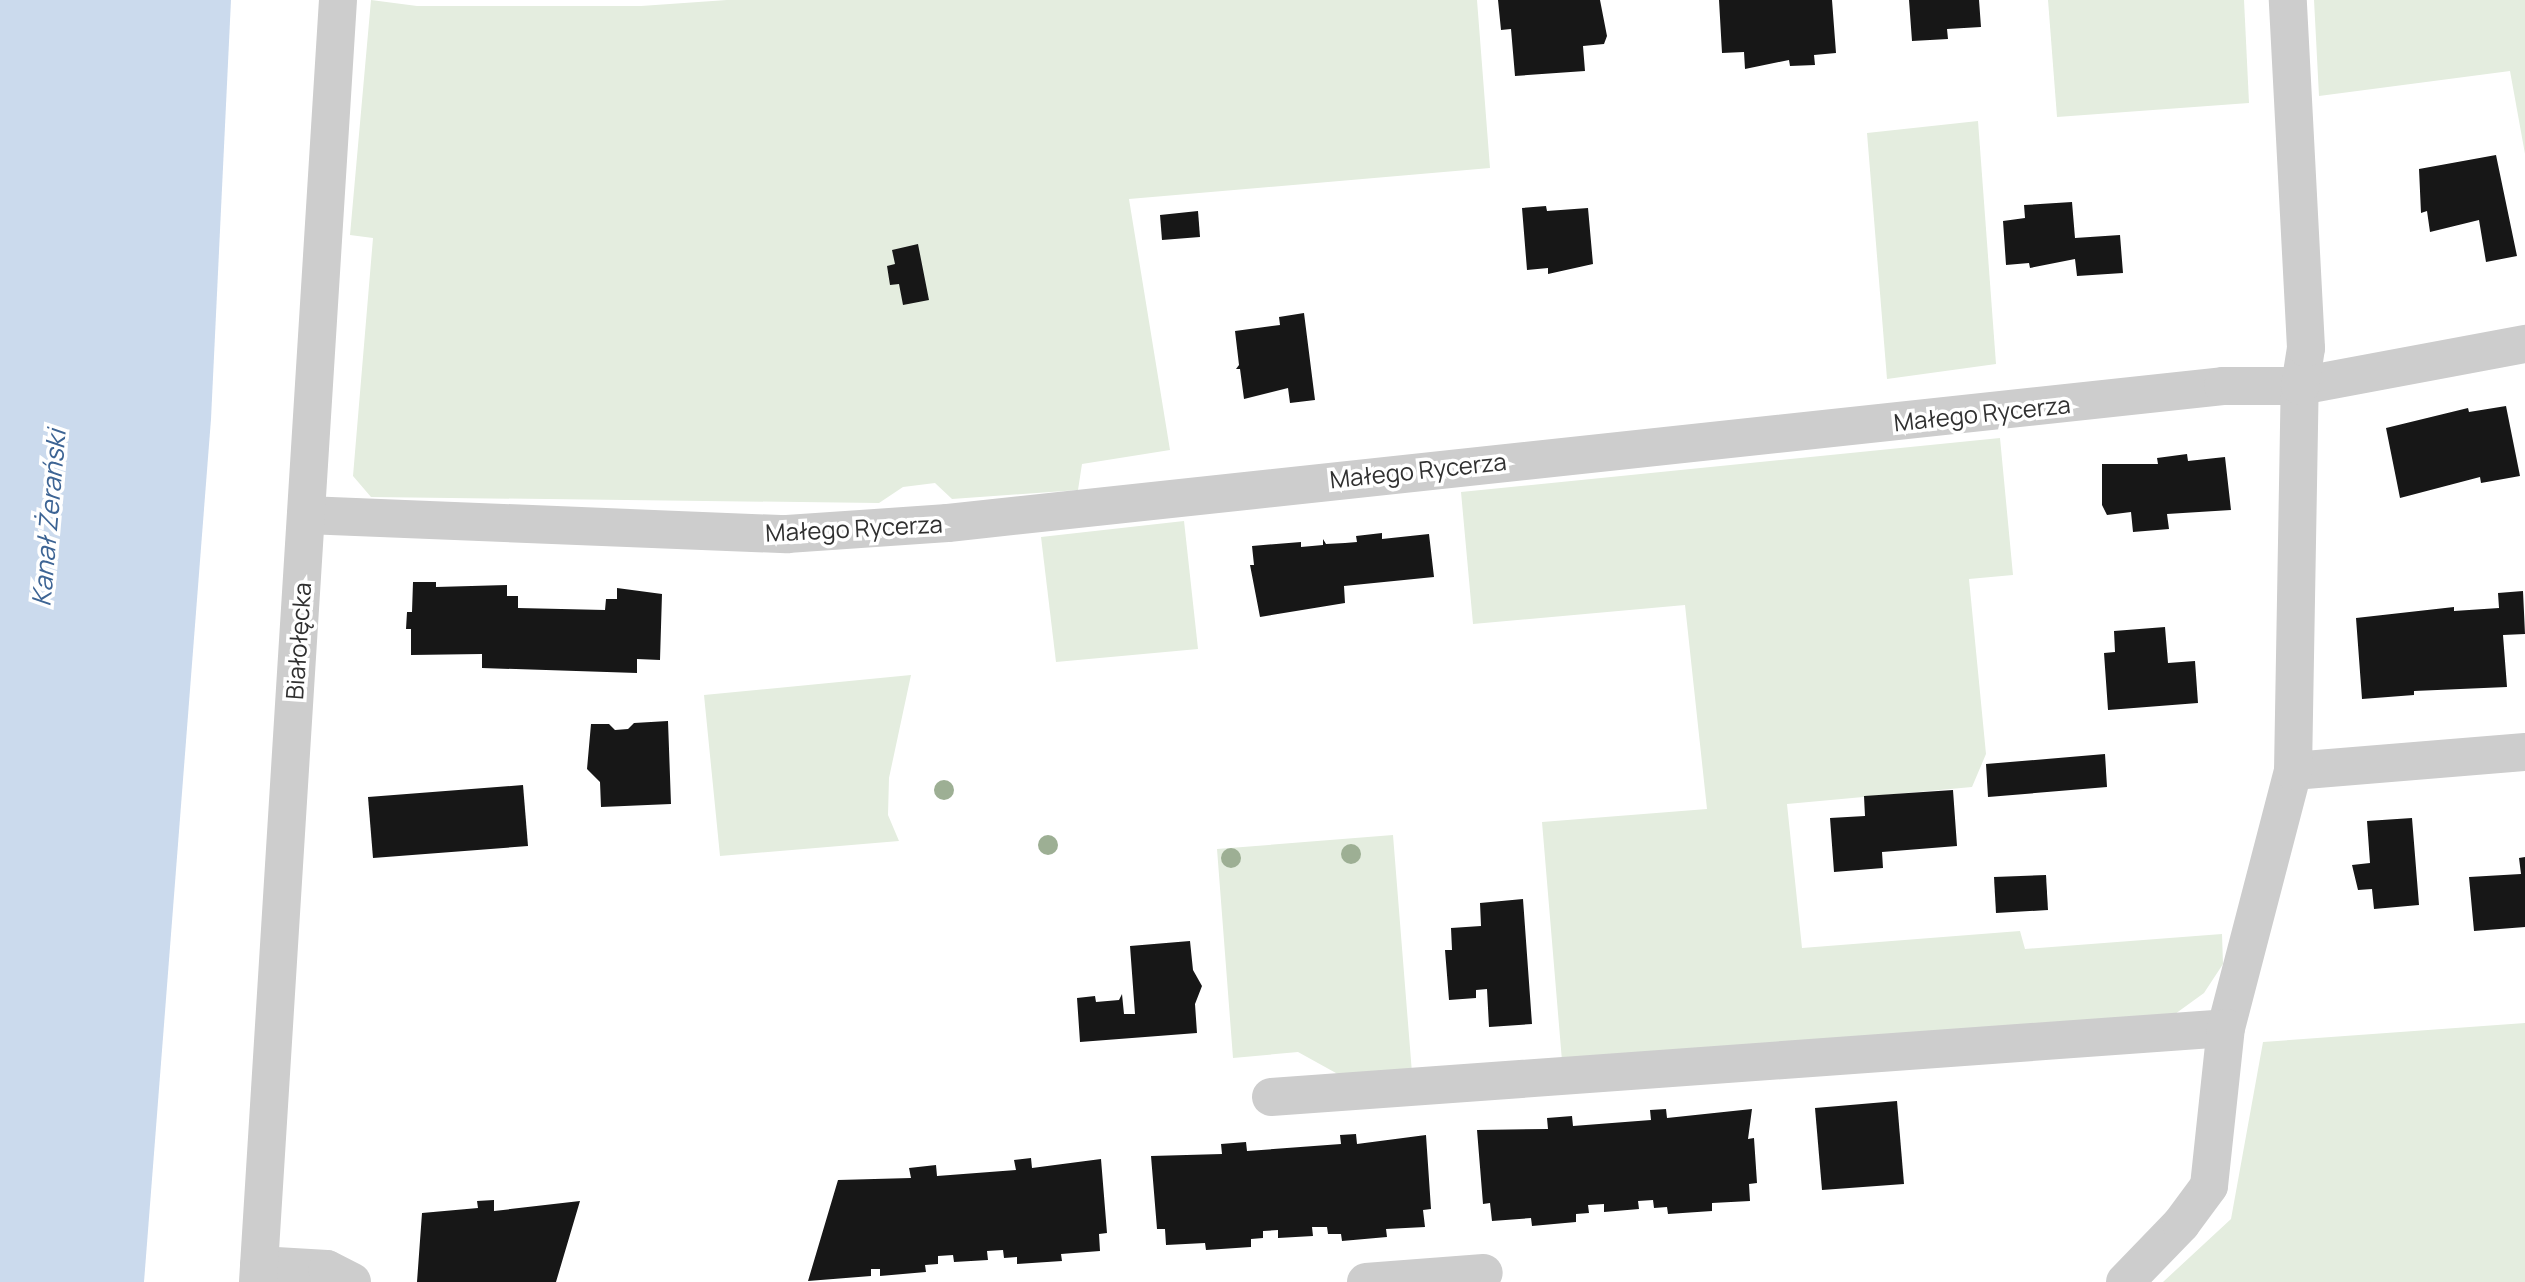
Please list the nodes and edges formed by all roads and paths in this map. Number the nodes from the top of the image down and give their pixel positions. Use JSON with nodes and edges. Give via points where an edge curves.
{"nodes":[{"id":1,"x":338,"y":0,"type":"edge"},
{"id":2,"x":2288,"y":0,"type":"edge"},
{"id":3,"x":2525,"y":344,"type":"edge"},
{"id":4,"x":2300,"y":386,"type":"junction"},
{"id":5,"x":306,"y":515,"type":"junction"},
{"id":6,"x":2525,"y":752,"type":"edge"},
{"id":7,"x":2293,"y":771,"type":"junction"},
{"id":8,"x":2226,"y":1028,"type":"junction"},
{"id":9,"x":1271,"y":1097,"type":"dead end"},
{"id":10,"x":1484,"y":1273,"type":"dead end"},
{"id":11,"x":259,"y":1274,"type":"edge"},
{"id":12,"x":352,"y":1282,"type":"edge"},
{"id":13,"x":1366,"y":1282,"type":"edge"},
{"id":14,"x":2125,"y":1282,"type":"edge"}],
"edges":[{"from":1,"to":5,"type":"street","name":"Białołęcka"},
{"from":2,"to":4,"type":"street","via":[[2305,348]]},
{"from":3,"to":4,"type":"street","name":"Małego Rycerza"},
{"from":4,"to":5,"type":"street","name":"Małego Rycerza","via":[[2223,386],[948,523],[787,534]]},
{"from":4,"to":7,"type":"street"},
{"from":5,"to":11,"type":"street","name":"Białołęcka"},
{"from":6,"to":7,"type":"street"},
{"from":7,"to":8,"type":"street"},
{"from":8,"to":9,"type":"street"},
{"from":8,"to":14,"type":"street","via":[[2209,1186],[2181,1224]]},
{"from":10,"to":13,"type":"street"},
{"from":11,"to":12,"type":"street","via":[[327,1269]]}]}
